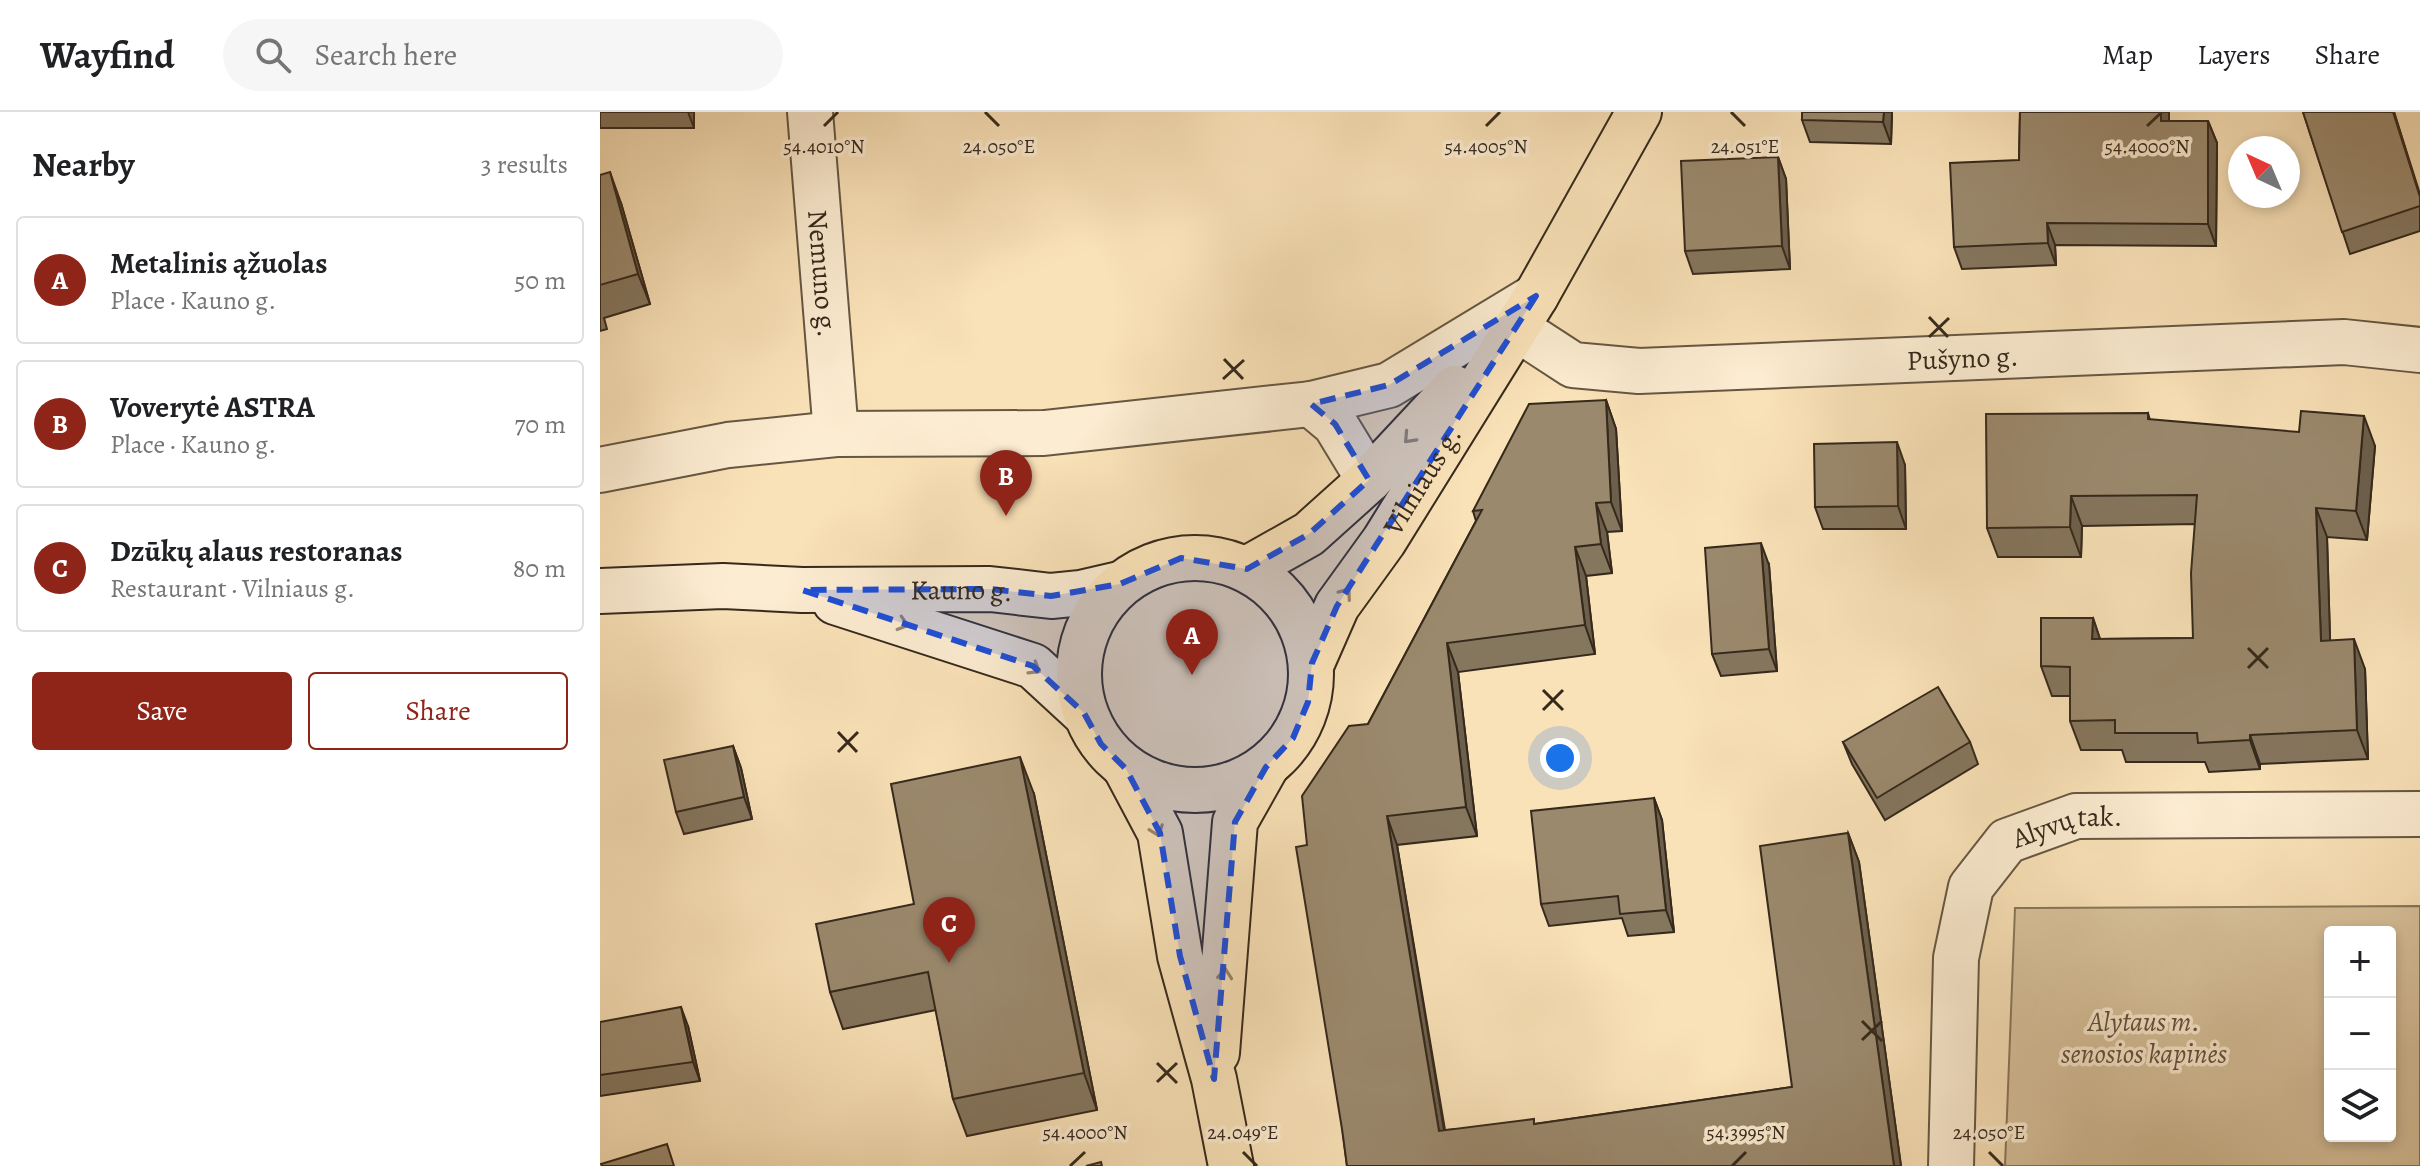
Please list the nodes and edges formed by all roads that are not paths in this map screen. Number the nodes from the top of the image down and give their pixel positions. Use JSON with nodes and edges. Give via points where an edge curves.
{"nodes":[{"id":1,"x":810,"y":112,"type":"edge"},
{"id":2,"x":1639,"y":112,"type":"edge"},
{"id":3,"x":1526,"y":312,"type":"junction"},
{"id":4,"x":2420,"y":350,"type":"edge"},
{"id":5,"x":1311,"y":404,"type":"junction"},
{"id":6,"x":836,"y":434,"type":"junction"},
{"id":7,"x":600,"y":470,"type":"edge"},
{"id":8,"x":1369,"y":480,"type":"junction"},
{"id":9,"x":1247,"y":569,"type":"junction"},
{"id":10,"x":1120,"y":584,"type":"junction"},
{"id":11,"x":802,"y":590,"type":"junction"},
{"id":12,"x":600,"y":591,"type":"edge"},
{"id":13,"x":1312,"y":663,"type":"junction"},
{"id":14,"x":1084,"y":713,"type":"junction"},
{"id":15,"x":1266,"y":767,"type":"junction"},
{"id":16,"x":1126,"y":769,"type":"junction"},
{"id":17,"x":2420,"y":814,"type":"edge"},
{"id":18,"x":1214,"y":1079,"type":"junction"},
{"id":19,"x":1231,"y":1166,"type":"edge"},
{"id":20,"x":1951,"y":1166,"type":"edge"}],
"edges":[{"from":1,"to":6,"type":"street","name":"Nemuno g."},
{"from":2,"to":3,"type":"main road","name":"Vilniaus g."},
{"from":3,"to":4,"type":"street","name":"Pušyno g.","via":[[1573,365],[1639,371],[2344,342]]},
{"from":3,"to":5,"type":"street","via":[[1389,385]]},
{"from":3,"to":8,"type":"main road","name":"Vilniaus g.","one_way":true},
{"from":13,"to":3,"type":"main road","name":"Vilniaus g.","one_way":true,"via":[[1337,606],[1384,541]]},
{"from":5,"to":6,"type":"street","via":[[1044,433]]},
{"from":5,"to":8,"type":"street","via":[[1335,424]]},
{"from":6,"to":7,"type":"street","via":[[728,445]]},
{"from":8,"to":9,"type":"main road","name":"Vilniaus g.","via":[[1309,534]]},
{"from":9,"to":10,"type":"main road","via":[[1215,559],[1181,558],[1149,566]]},
{"from":9,"to":13,"type":"main road","via":[[1291,608]]},
{"from":10,"to":11,"type":"street","name":"Kauno g.","via":[[1051,596],[990,589]]},
{"from":10,"to":14,"type":"main road","via":[[1096,610],[1081,643],[1077,678]]},
{"from":11,"to":12,"type":"street","name":"Kauno g.","via":[[723,586]]},
{"from":11,"to":14,"type":"street","name":"Kauno g.","one_way":true,"via":[[1033,666]]},
{"from":13,"to":15,"type":"main road","via":[[1308,702],[1293,738]]},
{"from":14,"to":16,"type":"main road","via":[[1101,744]]},
{"from":15,"to":16,"type":"main road","via":[[1233,785],[1196,791],[1159,786]]},
{"from":18,"to":15,"type":"main road","one_way":true,"via":[[1235,822]]},
{"from":16,"to":18,"type":"main road","one_way":true,"via":[[1160,833],[1180,956]]},
{"from":17,"to":20,"type":"street","name":"Alyvų tak.","via":[[2076,816],[2007,841],[1971,887],[1956,958]]},
{"from":18,"to":19,"type":"main road"}]}
